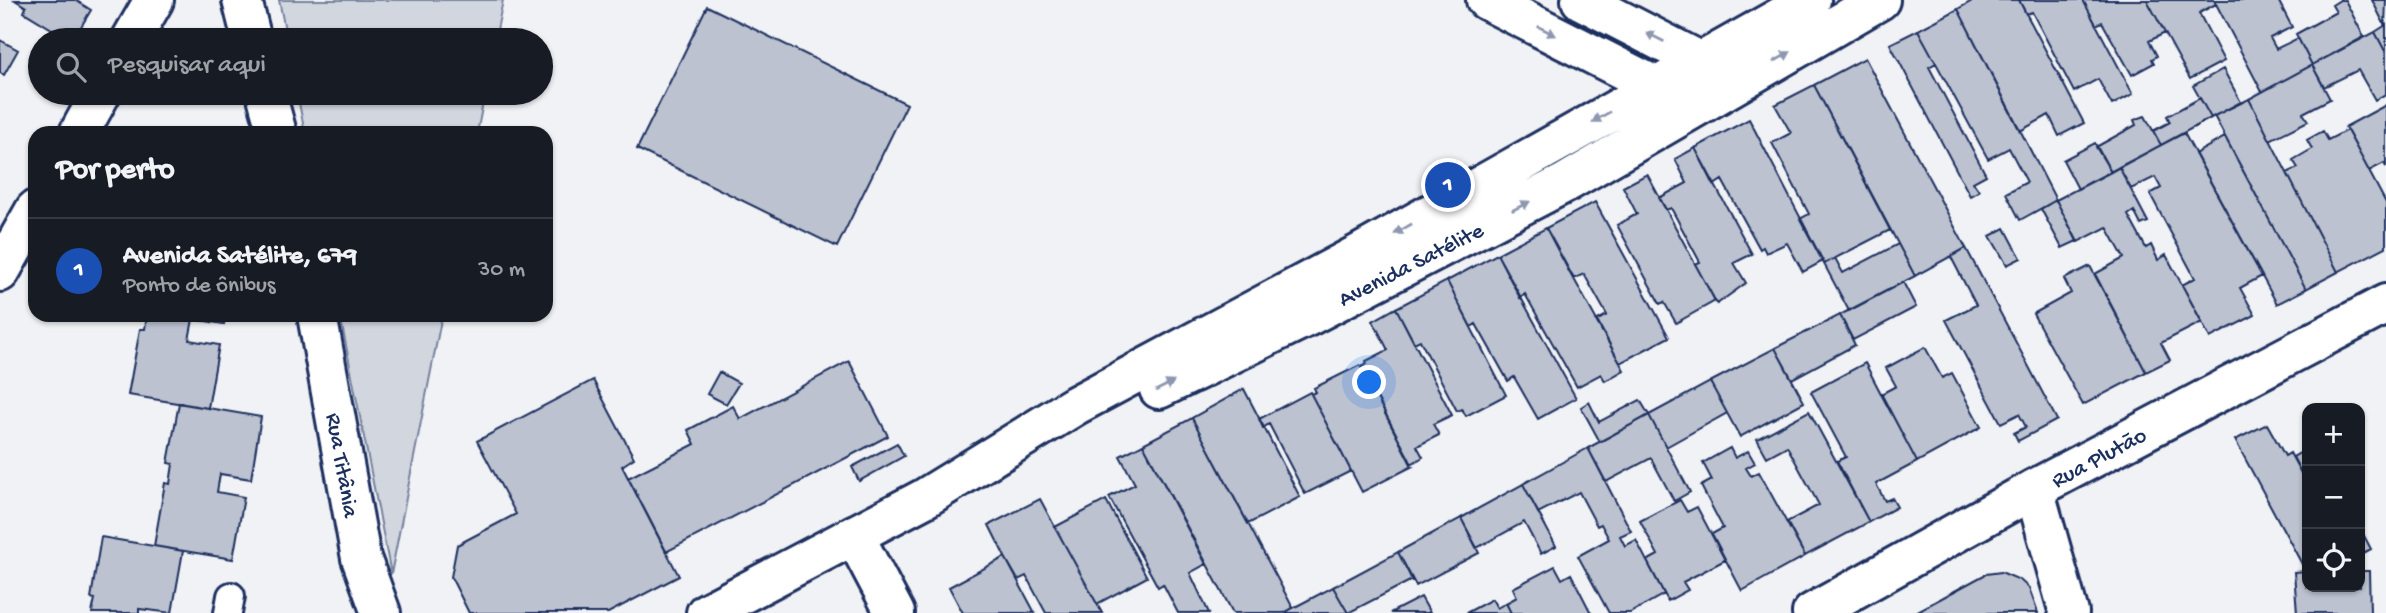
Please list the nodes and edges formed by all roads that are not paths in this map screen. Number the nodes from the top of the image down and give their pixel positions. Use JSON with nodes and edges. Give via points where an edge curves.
{"nodes":[{"id":1,"x":154,"y":0,"type":"edge"},
{"id":2,"x":242,"y":0,"type":"edge"},
{"id":3,"x":1486,"y":0,"type":"edge"},
{"id":4,"x":1581,"y":0,"type":"edge"},
{"id":5,"x":1811,"y":0,"type":"edge"},
{"id":6,"x":1880,"y":0,"type":"edge"},
{"id":7,"x":138,"y":28,"type":"edge"},
{"id":8,"x":249,"y":28,"type":"edge"},
{"id":9,"x":1701,"y":60,"type":"junction"},
{"id":10,"x":1736,"y":83,"type":"junction"},
{"id":11,"x":1655,"y":86,"type":"junction"},
{"id":12,"x":95,"y":105,"type":"edge"},
{"id":13,"x":269,"y":105,"type":"edge"},
{"id":14,"x":1682,"y":116,"type":"junction"},
{"id":15,"x":83,"y":126,"type":"edge"},
{"id":16,"x":274,"y":126,"type":"edge"},
{"id":17,"x":28,"y":222,"type":"edge"},
{"id":18,"x":0,"y":272,"type":"edge"},
{"id":19,"x":2386,"y":304,"type":"edge"},
{"id":20,"x":318,"y":322,"type":"edge"},
{"id":21,"x":2034,"y":489,"type":"junction"},
{"id":22,"x":925,"y":498,"type":"junction"},
{"id":23,"x":854,"y":535,"type":"junction"},
{"id":24,"x":381,"y":613,"type":"edge"},
{"id":25,"x":706,"y":613,"type":"edge"},
{"id":26,"x":895,"y":613,"type":"edge"},
{"id":27,"x":1812,"y":613,"type":"edge"},
{"id":28,"x":2069,"y":613,"type":"edge"}],
"edges":[{"from":1,"to":7,"type":"main road"},
{"from":2,"to":8,"type":"main road"},
{"from":3,"to":11,"type":"main road","one_way":true},
{"from":9,"to":4,"type":"main road","one_way":true},
{"from":5,"to":9,"type":"main road","name":"Avenida Satélite"},
{"from":10,"to":6,"type":"main road","name":"Avenida Satélite","one_way":true},
{"from":9,"to":10,"type":"main road"},
{"from":9,"to":11,"type":"main road","name":"Avenida Satélite"},
{"from":10,"to":14,"type":"main road","name":"Avenida Satélite"},
{"from":11,"to":14,"type":"main road"},
{"from":11,"to":22,"type":"main road","name":"Avenida Satélite","one_way":true,"via":[[1359,254],[1076,405]]},
{"from":12,"to":15,"type":"main road"},
{"from":13,"to":16,"type":"main road"},
{"from":22,"to":14,"type":"main road","name":"Avenida Satélite","one_way":true,"via":[[1084,428],[1311,315],[1567,182]]},
{"from":17,"to":18,"type":"main road"},
{"from":19,"to":21,"type":"main road","name":"Rua Plutão"},
{"from":20,"to":24,"type":"main road","name":"Rua Titânia","via":[[361,558]]},
{"from":21,"to":27,"type":"main road","name":"Rua Plutão"},
{"from":21,"to":28,"type":"main road"},
{"from":22,"to":23,"type":"main road","name":"Avenida Satélite"},
{"from":23,"to":25,"type":"main road","name":"Avenida Satélite"},
{"from":23,"to":26,"type":"main road"}]}
